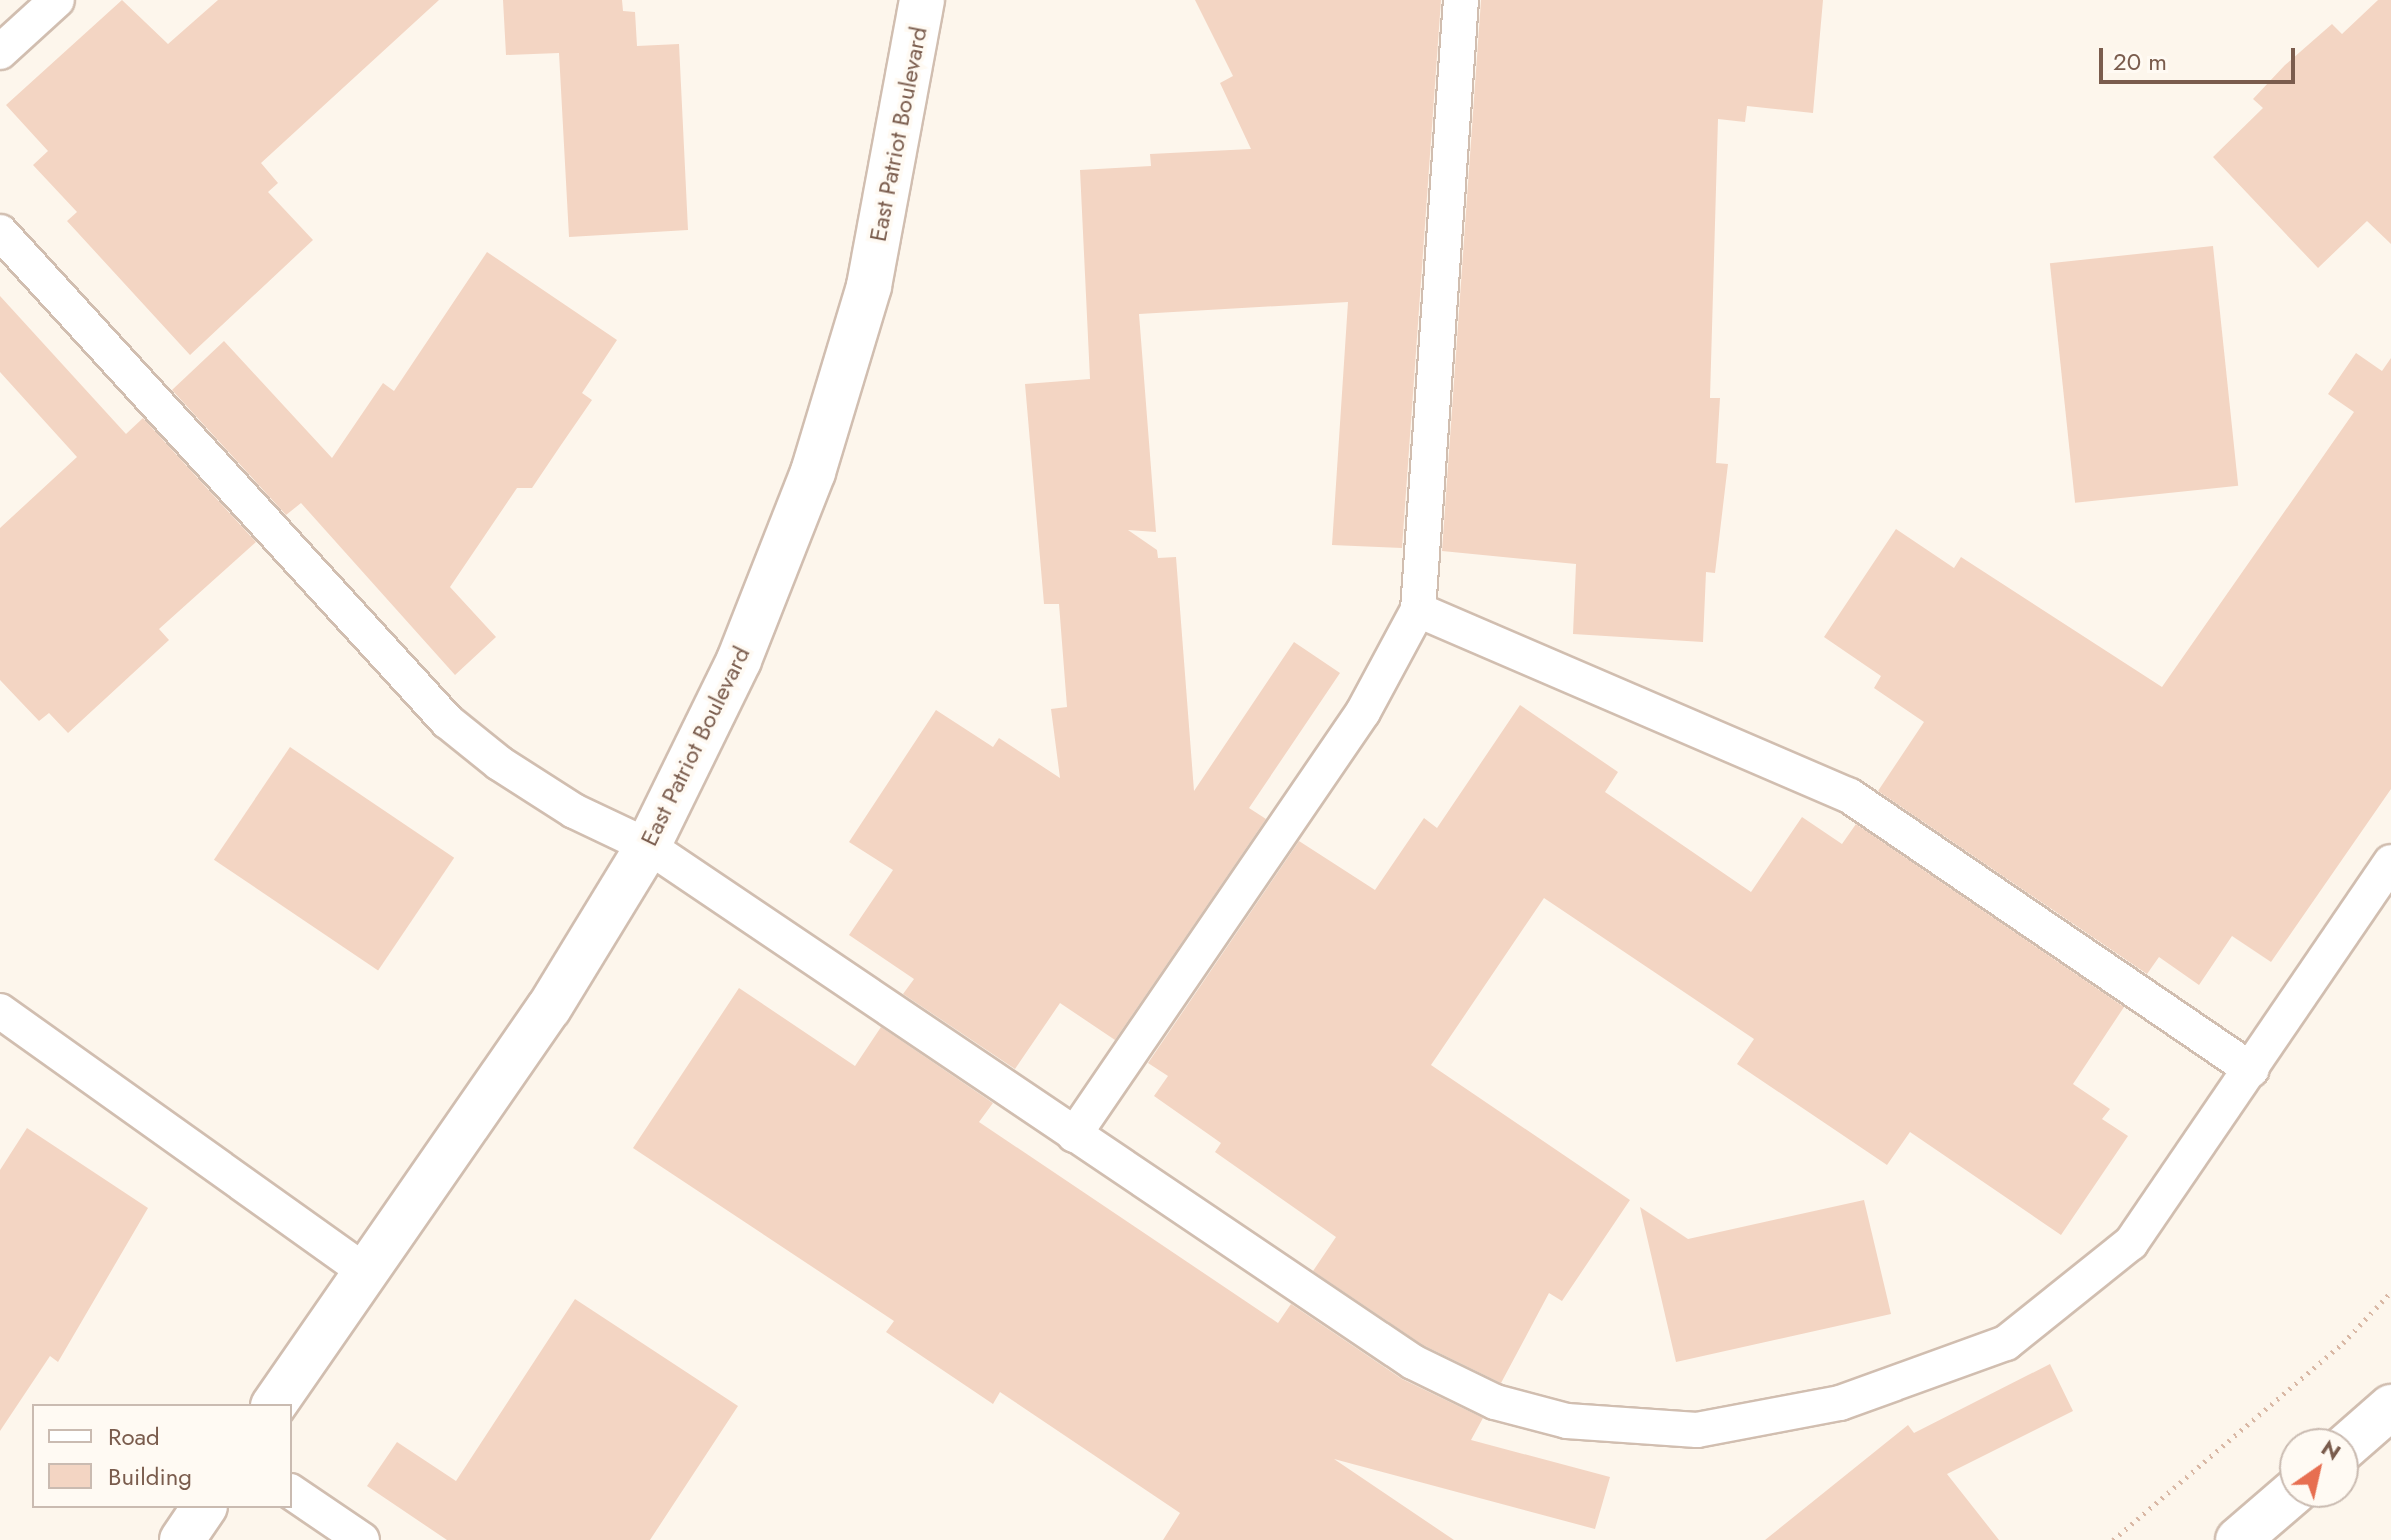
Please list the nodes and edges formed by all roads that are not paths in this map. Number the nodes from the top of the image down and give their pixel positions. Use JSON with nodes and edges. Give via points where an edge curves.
{"nodes":[{"id":1,"x":57,"y":0,"type":"edge"},
{"id":2,"x":922,"y":0,"type":"edge"},
{"id":3,"x":1461,"y":0,"type":"edge"},
{"id":4,"x":0,"y":52,"type":"edge"},
{"id":5,"x":0,"y":232,"type":"edge"},
{"id":6,"x":1418,"y":610,"type":"junction"},
{"id":7,"x":648,"y":846,"type":"junction"},
{"id":8,"x":2391,"y":862,"type":"edge"},
{"id":9,"x":0,"y":1011,"type":"edge"},
{"id":10,"x":2252,"y":1070,"type":"junction"},
{"id":11,"x":1074,"y":1135,"type":"junction"},
{"id":12,"x":366,"y":1272,"type":"junction"},
{"id":13,"x":274,"y":1404,"type":"edge"},
{"id":14,"x":2391,"y":1407,"type":"edge"},
{"id":15,"x":2359,"y":1435,"type":"edge"},
{"id":16,"x":292,"y":1492,"type":"edge"},
{"id":17,"x":2279,"y":1505,"type":"edge"},
{"id":18,"x":204,"y":1508,"type":"edge"},
{"id":19,"x":182,"y":1540,"type":"edge"},
{"id":20,"x":362,"y":1540,"type":"edge"},
{"id":21,"x":2238,"y":1540,"type":"edge"}],
"edges":[{"from":1,"to":4,"type":"lane"},
{"from":2,"to":7,"type":"street","name":"East Patriot Boulevard","via":[[869,286],[813,472],[739,660]]},
{"from":3,"to":6,"type":"lane"},
{"from":5,"to":7,"type":"lane","via":[[447,721],[574,811]]},
{"from":6,"to":10,"type":"lane","via":[[1850,796]]},
{"from":6,"to":11,"type":"lane","via":[[1363,712]]},
{"from":7,"to":11,"type":"lane"},
{"from":7,"to":12,"type":"street","name":"East Patriot Boulevard","via":[[549,1008]]},
{"from":8,"to":10,"type":"lane"},
{"from":9,"to":12,"type":"lane"},
{"from":10,"to":11,"type":"lane","via":[[2131,1243],[2006,1343],[1840,1403],[1697,1430],[1567,1421],[1495,1402],[1413,1362]]},
{"from":12,"to":13,"type":"street","name":"East Patriot Boulevard"},
{"from":14,"to":15,"type":"street"},
{"from":16,"to":20,"type":"lane"},
{"from":17,"to":21,"type":"street"},
{"from":18,"to":19,"type":"street"}]}
